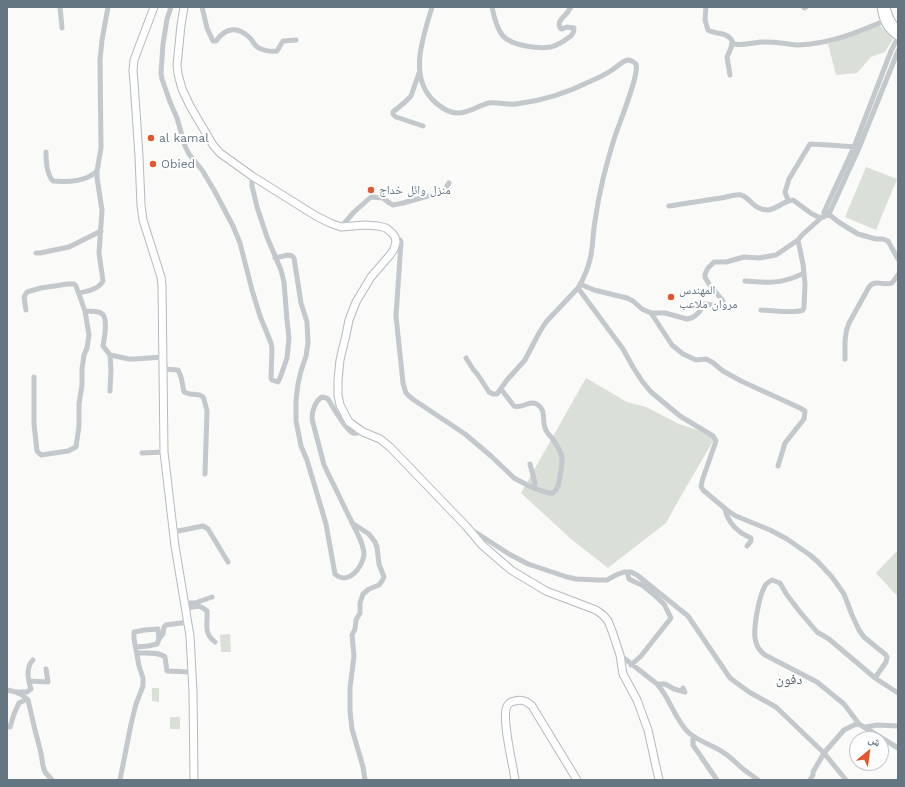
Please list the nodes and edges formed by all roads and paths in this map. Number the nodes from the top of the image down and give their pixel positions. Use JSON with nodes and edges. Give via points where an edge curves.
{"nodes":[{"id":1,"x":60,"y":7,"type":"edge"},
{"id":2,"x":108,"y":7,"type":"edge"},
{"id":3,"x":154,"y":7,"type":"edge"},
{"id":4,"x":171,"y":7,"type":"edge"},
{"id":5,"x":184,"y":7,"type":"edge"},
{"id":6,"x":202,"y":7,"type":"edge"},
{"id":7,"x":432,"y":7,"type":"edge"},
{"id":8,"x":492,"y":7,"type":"edge"},
{"id":9,"x":571,"y":7,"type":"edge"},
{"id":10,"x":706,"y":7,"type":"edge"},
{"id":11,"x":881,"y":7,"type":"edge"},
{"id":12,"x":886,"y":7,"type":"edge"},
{"id":13,"x":884,"y":20,"type":"junction"},
{"id":14,"x":62,"y":28,"type":"dead end"},
{"id":15,"x":898,"y":30,"type":"edge"},
{"id":16,"x":898,"y":37,"type":"edge"},
{"id":17,"x":296,"y":40,"type":"dead end"},
{"id":18,"x":732,"y":42,"type":"junction"},
{"id":19,"x":897,"y":54,"type":"edge"},
{"id":20,"x":420,"y":70,"type":"junction"},
{"id":21,"x":730,"y":75,"type":"dead end"},
{"id":22,"x":423,"y":126,"type":"dead end"},
{"id":23,"x":856,"y":147,"type":"junction"},
{"id":24,"x":46,"y":152,"type":"dead end"},
{"id":25,"x":97,"y":171,"type":"junction"},
{"id":26,"x":252,"y":176,"type":"junction"},
{"id":27,"x":449,"y":183,"type":"dead end"},
{"id":28,"x":788,"y":200,"type":"junction"},
{"id":29,"x":669,"y":206,"type":"dead end"},
{"id":30,"x":825,"y":215,"type":"junction"},
{"id":31,"x":341,"y":227,"type":"junction"},
{"id":32,"x":101,"y":231,"type":"junction"},
{"id":33,"x":395,"y":237,"type":"junction"},
{"id":34,"x":798,"y":240,"type":"junction"},
{"id":35,"x":36,"y":253,"type":"dead end"},
{"id":36,"x":275,"y":258,"type":"junction"},
{"id":37,"x":898,"y":259,"type":"edge"},
{"id":38,"x":804,"y":273,"type":"junction"},
{"id":39,"x":898,"y":275,"type":"edge"},
{"id":40,"x":745,"y":281,"type":"dead end"},
{"id":41,"x":579,"y":286,"type":"junction"},
{"id":42,"x":79,"y":293,"type":"junction"},
{"id":43,"x":26,"y":310,"type":"dead end"},
{"id":44,"x":761,"y":310,"type":"dead end"},
{"id":45,"x":85,"y":311,"type":"junction"},
{"id":46,"x":651,"y":313,"type":"junction"},
{"id":47,"x":110,"y":355,"type":"junction"},
{"id":48,"x":163,"y":357,"type":"junction"},
{"id":49,"x":466,"y":358,"type":"dead end"},
{"id":50,"x":845,"y":359,"type":"dead end"},
{"id":51,"x":163,"y":369,"type":"junction"},
{"id":52,"x":34,"y":377,"type":"dead end"},
{"id":53,"x":501,"y":389,"type":"junction"},
{"id":54,"x":110,"y":391,"type":"dead end"},
{"id":55,"x":363,"y":432,"type":"junction"},
{"id":56,"x":164,"y":452,"type":"junction"},
{"id":57,"x":142,"y":453,"type":"dead end"},
{"id":58,"x":530,"y":464,"type":"dead end"},
{"id":59,"x":778,"y":466,"type":"dead end"},
{"id":60,"x":205,"y":474,"type":"dead end"},
{"id":61,"x":534,"y":488,"type":"junction"},
{"id":62,"x":724,"y":509,"type":"junction"},
{"id":63,"x":352,"y":523,"type":"junction"},
{"id":64,"x":466,"y":526,"type":"junction"},
{"id":65,"x":173,"y":532,"type":"junction"},
{"id":66,"x":747,"y":546,"type":"dead end"},
{"id":67,"x":228,"y":562,"type":"dead end"},
{"id":68,"x":627,"y":572,"type":"junction"},
{"id":69,"x":212,"y":597,"type":"dead end"},
{"id":70,"x":186,"y":606,"type":"junction"},
{"id":71,"x":188,"y":622,"type":"junction"},
{"id":72,"x":160,"y":639,"type":"junction"},
{"id":73,"x":215,"y":642,"type":"dead end"},
{"id":74,"x":136,"y":648,"type":"junction"},
{"id":75,"x":137,"y":655,"type":"junction"},
{"id":76,"x":620,"y":655,"type":"junction"},
{"id":77,"x":33,"y":660,"type":"dead end"},
{"id":78,"x":632,"y":664,"type":"junction"},
{"id":79,"x":46,"y":668,"type":"dead end"},
{"id":80,"x":192,"y":672,"type":"junction"},
{"id":81,"x":875,"y":678,"type":"junction"},
{"id":82,"x":29,"y":681,"type":"junction"},
{"id":83,"x":657,"y":684,"type":"junction"},
{"id":84,"x":683,"y":688,"type":"dead end"},
{"id":85,"x":7,"y":690,"type":"edge"},
{"id":86,"x":16,"y":692,"type":"junction"},
{"id":87,"x":898,"y":693,"type":"edge"},
{"id":88,"x":27,"y":699,"type":"junction"},
{"id":89,"x":859,"y":724,"type":"junction"},
{"id":90,"x":898,"y":726,"type":"edge"},
{"id":91,"x":10,"y":727,"type":"dead end"},
{"id":92,"x":866,"y":727,"type":"junction"},
{"id":93,"x":695,"y":737,"type":"junction"},
{"id":94,"x":898,"y":748,"type":"edge"},
{"id":95,"x":824,"y":753,"type":"junction"},
{"id":96,"x":45,"y":772,"type":"junction"},
{"id":97,"x":813,"y":772,"type":"junction"},
{"id":98,"x":46,"y":780,"type":"edge"},
{"id":99,"x":52,"y":780,"type":"edge"},
{"id":100,"x":120,"y":780,"type":"edge"},
{"id":101,"x":194,"y":780,"type":"edge"},
{"id":102,"x":365,"y":780,"type":"edge"},
{"id":103,"x":516,"y":780,"type":"edge"},
{"id":104,"x":577,"y":780,"type":"edge"},
{"id":105,"x":659,"y":780,"type":"edge"},
{"id":106,"x":717,"y":780,"type":"edge"},
{"id":107,"x":758,"y":780,"type":"edge"},
{"id":108,"x":810,"y":780,"type":"edge"},
{"id":109,"x":817,"y":780,"type":"edge"},
{"id":110,"x":846,"y":780,"type":"edge"}],
"edges":[{"from":1,"to":14,"type":"street"},
{"from":2,"to":25,"type":"street","via":[[100,60],[101,148]]},
{"from":3,"to":48,"type":"street","via":[[134,60],[133,71],[143,220],[162,286]]},
{"from":4,"to":36,"type":"street","via":[[163,44],[162,73],[166,90],[186,146],[214,190],[238,238],[260,316],[271,343],[271,378],[278,382],[287,358],[289,338],[284,282]]},
{"from":5,"to":26,"type":"street","via":[[177,65],[182,90],[213,145]]},
{"from":6,"to":17,"type":"street","via":[[213,41],[223,33],[236,29],[246,34],[256,46],[274,52],[283,41]]},
{"from":7,"to":20,"type":"street","via":[[422,44]]},
{"from":8,"to":9,"type":"street","via":[[498,29],[510,42],[542,47],[564,42],[572,35],[574,28],[562,29],[559,23]]},
{"from":10,"to":18,"type":"street","via":[[705,20],[708,30],[727,36]]},
{"from":11,"to":13,"type":"street"},
{"from":12,"to":15,"type":"street","via":[[891,21]]},
{"from":13,"to":16,"type":"street","via":[[887,27]]},
{"from":13,"to":18,"type":"street","via":[[821,44],[764,42],[738,45]]},
{"from":16,"to":23,"type":"street"},
{"from":18,"to":21,"type":"street","via":[[727,57]]},
{"from":19,"to":23,"type":"street"},
{"from":20,"to":22,"type":"street","via":[[411,96],[393,114]]},
{"from":20,"to":41,"type":"street","via":[[428,96],[442,108],[462,113],[490,103],[514,104],[561,94],[624,62],[634,62],[636,70],[632,88],[610,150],[594,223],[591,255]]},
{"from":23,"to":28,"type":"street","via":[[810,144],[789,179],[785,192]]},
{"from":23,"to":30,"type":"street"},
{"from":24,"to":25,"type":"street","via":[[46,162],[53,181],[81,180],[91,177]]},
{"from":25,"to":32,"type":"street","via":[[102,210]]},
{"from":26,"to":31,"type":"street","via":[[316,216]]},
{"from":26,"to":36,"type":"street","via":[[257,207]]},
{"from":27,"to":31,"type":"street","via":[[445,189],[428,196],[393,205],[383,198],[371,197]]},
{"from":28,"to":29,"type":"street","via":[[768,210],[755,206],[744,197],[734,195]]},
{"from":28,"to":30,"type":"street","via":[[793,200],[812,214]]},
{"from":30,"to":34,"type":"street"},
{"from":30,"to":37,"type":"street","via":[[858,234],[888,241]]},
{"from":31,"to":33,"type":"street","via":[[378,226],[386,228]]},
{"from":32,"to":35,"type":"street","via":[[69,247]]},
{"from":32,"to":42,"type":"street","via":[[99,253],[103,284]]},
{"from":33,"to":55,"type":"street","via":[[394,249],[371,277],[356,302],[340,360],[340,405],[349,422]]},
{"from":33,"to":61,"type":"street","via":[[402,242],[396,316],[406,393],[465,434],[514,478]]},
{"from":34,"to":38,"type":"street"},
{"from":34,"to":46,"type":"street","via":[[776,255],[714,262],[706,271],[705,277],[723,300],[722,305],[705,304],[695,316],[687,320],[665,313]]},
{"from":36,"to":63,"type":"street","via":[[288,255],[294,258],[300,303],[308,322],[306,356],[296,400],[296,421],[301,446],[325,519],[335,574],[341,578],[348,578],[356,572],[363,561],[364,549]]},
{"from":38,"to":40,"type":"street","via":[[788,280]]},
{"from":38,"to":44,"type":"street","via":[[803,310]]},
{"from":39,"to":50,"type":"street","via":[[888,285],[875,282],[869,287],[847,328]]},
{"from":41,"to":46,"type":"street","via":[[627,298]]},
{"from":41,"to":53,"type":"street","via":[[546,322],[525,360]]},
{"from":41,"to":62,"type":"street","via":[[651,392],[680,416],[713,436],[716,441],[701,486]]},
{"from":42,"to":43,"type":"street","via":[[76,286],[71,284],[28,292],[24,297]]},
{"from":42,"to":45,"type":"street"},
{"from":45,"to":47,"type":"street","via":[[103,314],[106,322],[103,346]]},
{"from":45,"to":52,"type":"street","via":[[89,335],[82,369],[76,446],[68,451],[41,455],[37,451]]},
{"from":46,"to":59,"type":"street","via":[[672,345],[683,354],[696,360],[712,362],[741,381],[805,411],[804,419],[786,443]]},
{"from":47,"to":48,"type":"street","via":[[135,360]]},
{"from":47,"to":54,"type":"street"},
{"from":48,"to":51,"type":"street"},
{"from":49,"to":53,"type":"street","via":[[489,392],[496,394]]},
{"from":51,"to":56,"type":"street"},
{"from":51,"to":60,"type":"street","via":[[178,370],[184,392],[203,396],[207,411]]},
{"from":53,"to":61,"type":"street","via":[[514,406],[522,407],[532,403],[542,409],[545,428],[562,453],[559,484],[556,490],[548,493]]},
{"from":55,"to":63,"type":"street","via":[[352,432],[328,399],[319,398],[312,415],[315,434],[324,465]]},
{"from":55,"to":64,"type":"street","via":[[380,439],[390,447]]},
{"from":56,"to":57,"type":"street"},
{"from":56,"to":65,"type":"street"},
{"from":58,"to":61,"type":"street"},
{"from":62,"to":66,"type":"street","via":[[732,526],[751,538]]},
{"from":62,"to":81,"type":"street","via":[[786,539],[810,555],[832,577],[844,594],[858,630],[887,657]]},
{"from":63,"to":102,"type":"street","via":[[375,542],[384,577],[379,585],[363,594],[360,613],[352,635],[354,656],[350,711]]},
{"from":64,"to":68,"type":"street","via":[[528,564],[567,577],[607,580]]},
{"from":64,"to":76,"type":"street","via":[[482,545],[511,570],[546,591],[603,615],[608,621]]},
{"from":65,"to":67,"type":"street","via":[[203,526]]},
{"from":65,"to":70,"type":"street"},
{"from":68,"to":78,"type":"street","via":[[629,579],[642,585],[664,604],[671,618]]},
{"from":68,"to":95,"type":"street","via":[[637,575],[688,616],[730,678],[776,707]]},
{"from":69,"to":70,"type":"street"},
{"from":70,"to":71,"type":"street"},
{"from":70,"to":73,"type":"street","via":[[201,606],[207,611],[206,630],[209,638]]},
{"from":71,"to":72,"type":"street","via":[[166,625]]},
{"from":71,"to":80,"type":"street"},
{"from":72,"to":74,"type":"street","via":[[157,644]]},
{"from":72,"to":74,"type":"street","via":[[158,629],[134,632]]},
{"from":74,"to":75,"type":"street"},
{"from":75,"to":80,"type":"street","via":[[161,654],[165,657],[167,671]]},
{"from":75,"to":100,"type":"street","via":[[144,681],[131,724]]},
{"from":76,"to":78,"type":"street"},
{"from":76,"to":105,"type":"street","via":[[623,674],[637,700],[648,730]]},
{"from":77,"to":82,"type":"street","via":[[30,663]]},
{"from":78,"to":83,"type":"street"},
{"from":79,"to":82,"type":"street","via":[[48,682]]},
{"from":80,"to":101,"type":"street"},
{"from":81,"to":87,"type":"street"},
{"from":81,"to":89,"type":"street","via":[[814,628],[780,583],[772,580],[767,583],[754,631],[758,648],[765,655],[816,682],[844,704]]},
{"from":82,"to":86,"type":"street","via":[[31,689],[27,692]]},
{"from":83,"to":84,"type":"street","via":[[665,684],[685,692]]},
{"from":83,"to":93,"type":"street","via":[[682,724]]},
{"from":85,"to":86,"type":"street"},
{"from":86,"to":88,"type":"street"},
{"from":88,"to":91,"type":"street","via":[[19,704]]},
{"from":88,"to":96,"type":"street"},
{"from":89,"to":92,"type":"street"},
{"from":89,"to":95,"type":"street","via":[[844,730]]},
{"from":90,"to":92,"type":"street"},
{"from":92,"to":94,"type":"street"},
{"from":93,"to":106,"type":"street","via":[[693,745]]},
{"from":93,"to":107,"type":"street","via":[[724,753]]},
{"from":95,"to":97,"type":"street"},
{"from":95,"to":110,"type":"street"},
{"from":96,"to":98,"type":"street"},
{"from":96,"to":99,"type":"street"},
{"from":97,"to":108,"type":"street"},
{"from":97,"to":109,"type":"street"},
{"from":103,"to":104,"type":"street","via":[[505,717],[508,705],[517,700],[528,702],[532,706]]}]}
